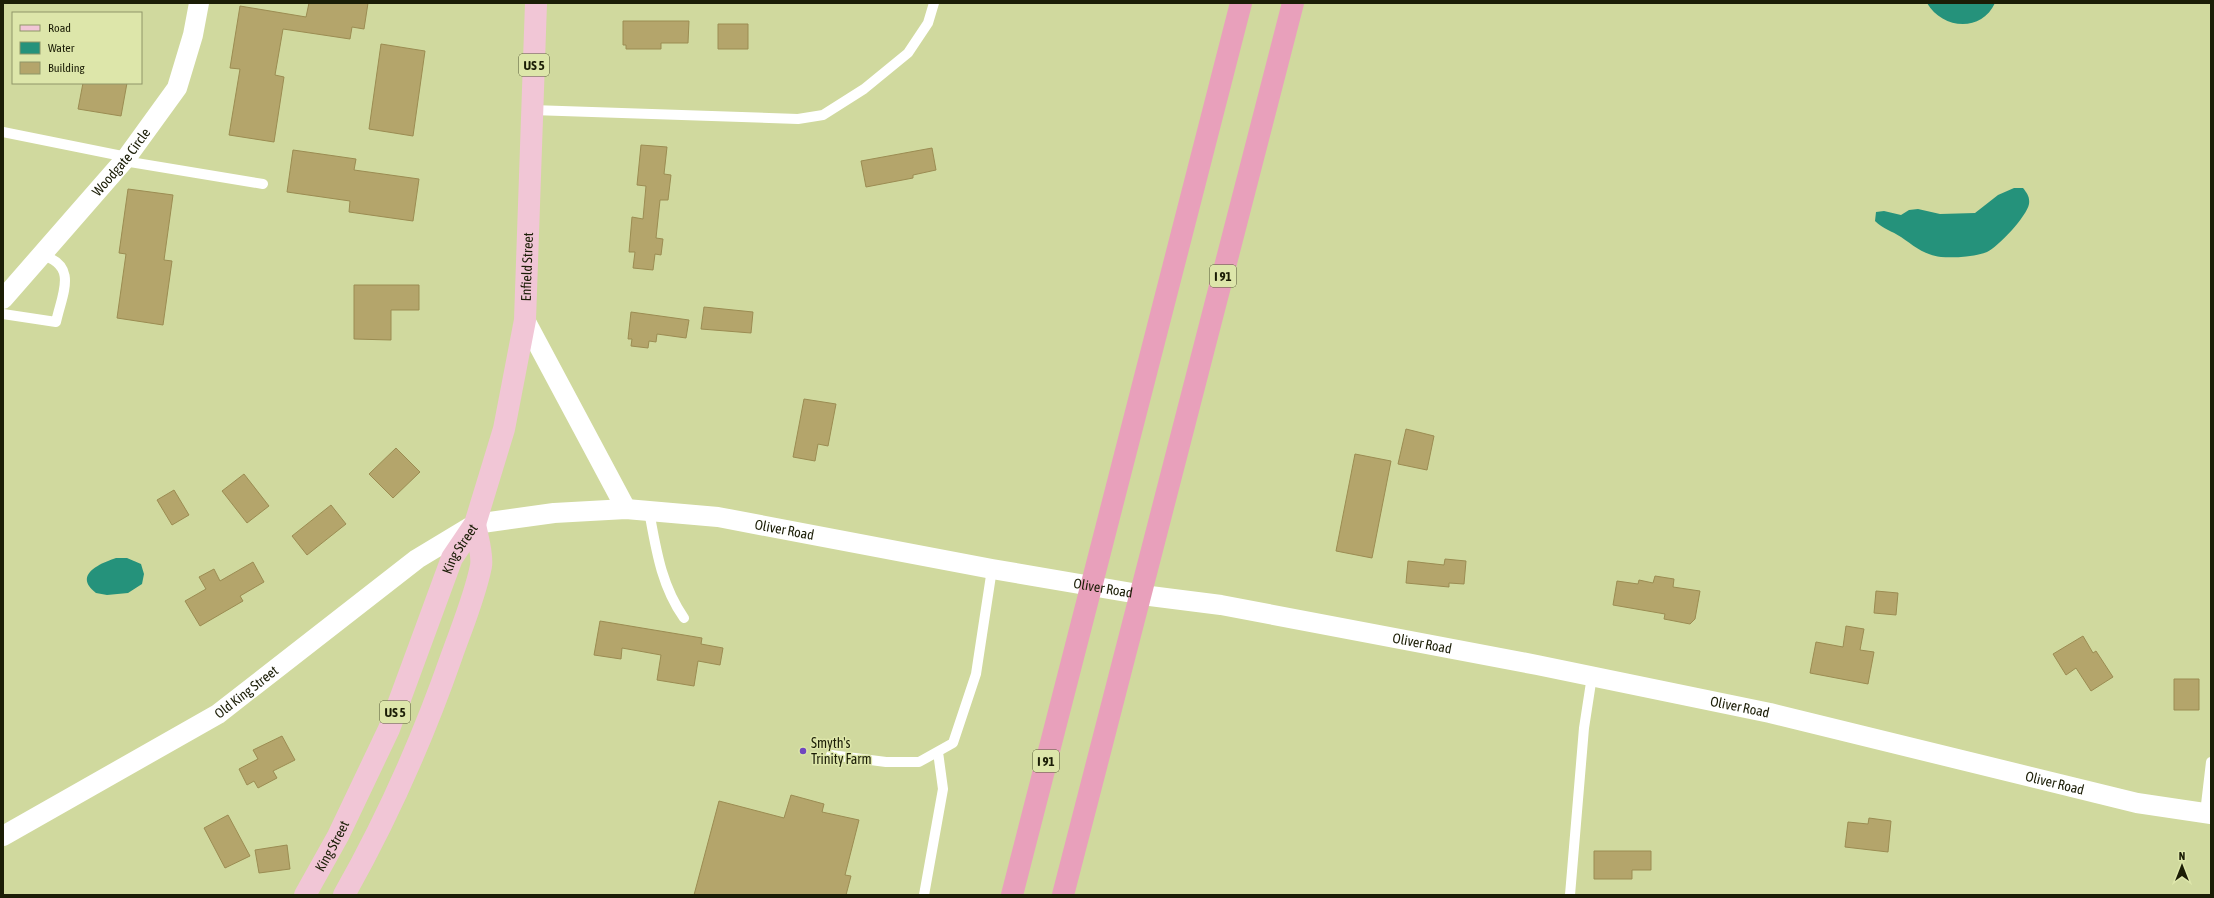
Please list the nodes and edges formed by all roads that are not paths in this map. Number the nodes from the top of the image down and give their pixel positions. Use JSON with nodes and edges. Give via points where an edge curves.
{"nodes":[{"id":1,"x":199,"y":3,"type":"edge"},
{"id":2,"x":536,"y":3,"type":"edge"},
{"id":3,"x":934,"y":3,"type":"edge"},
{"id":4,"x":1242,"y":3,"type":"edge"},
{"id":5,"x":1293,"y":3,"type":"edge"},
{"id":6,"x":532,"y":110,"type":"junction"},
{"id":7,"x":3,"y":132,"type":"edge"},
{"id":8,"x":125,"y":159,"type":"junction"},
{"id":9,"x":263,"y":184,"type":"dead end"},
{"id":10,"x":41,"y":255,"type":"junction"},
{"id":11,"x":3,"y":299,"type":"edge"},
{"id":12,"x":3,"y":314,"type":"edge"},
{"id":13,"x":525,"y":320,"type":"junction"},
{"id":14,"x":626,"y":509,"type":"junction"},
{"id":15,"x":649,"y":511,"type":"junction"},
{"id":16,"x":475,"y":524,"type":"junction"},
{"id":17,"x":992,"y":569,"type":"junction"},
{"id":18,"x":684,"y":618,"type":"dead end"},
{"id":19,"x":1592,"y":676,"type":"junction"},
{"id":20,"x":389,"y":729,"type":"junction"},
{"id":21,"x":418,"y":743,"type":"junction"},
{"id":22,"x":938,"y":752,"type":"junction"},
{"id":23,"x":831,"y":755,"type":"dead end"},
{"id":24,"x":2211,"y":762,"type":"edge"},
{"id":25,"x":2208,"y":814,"type":"edge"},
{"id":26,"x":3,"y":836,"type":"edge"},
{"id":27,"x":305,"y":895,"type":"edge"},
{"id":28,"x":344,"y":895,"type":"edge"},
{"id":29,"x":924,"y":895,"type":"edge"},
{"id":30,"x":1012,"y":895,"type":"edge"},
{"id":31,"x":1063,"y":895,"type":"edge"},
{"id":32,"x":1570,"y":895,"type":"edge"}],
"edges":[{"from":1,"to":8,"type":"street","name":"Woodgate Circle","via":[[193,36],[177,88]]},
{"from":2,"to":6,"type":"main road","name":"Enfield Street","number":"US 5"},
{"from":3,"to":6,"type":"lane","via":[[928,23],[908,53],[864,89],[823,115],[798,119]]},
{"from":4,"to":30,"type":"highway","number":"I 91"},
{"from":5,"to":31,"type":"highway","number":"I 91"},
{"from":6,"to":13,"type":"main road","name":"Enfield Street","number":"US 5"},
{"from":7,"to":8,"type":"lane"},
{"from":8,"to":9,"type":"lane"},
{"from":8,"to":10,"type":"street","name":"Woodgate Circle"},
{"from":10,"to":11,"type":"street","name":"Woodgate Circle"},
{"from":10,"to":12,"type":"lane","via":[[61,264],[66,276],[56,322]]},
{"from":13,"to":14,"type":"street"},
{"from":13,"to":16,"type":"main road","name":"Enfield Street","number":"US 5","via":[[504,428]]},
{"from":14,"to":15,"type":"street","name":"Oliver Road"},
{"from":14,"to":16,"type":"street","name":"Oliver Road","via":[[554,513]]},
{"from":15,"to":17,"type":"street","name":"Oliver Road","via":[[718,517]]},
{"from":15,"to":18,"type":"lane","via":[[664,581]]},
{"from":16,"to":20,"type":"main road","name":"King Street","number":"US 5","via":[[452,558]]},
{"from":16,"to":21,"type":"main road","name":"King Street","number":"US 5","via":[[482,565],[455,648]]},
{"from":16,"to":26,"type":"street","name":"Old King Street","via":[[417,559],[218,714]]},
{"from":17,"to":19,"type":"street","name":"Oliver Road","via":[[1150,596],[1221,605]]},
{"from":17,"to":22,"type":"lane","via":[[976,674],[953,743]]},
{"from":19,"to":25,"type":"street","name":"Oliver Road","via":[[1770,713],[2137,803]]},
{"from":19,"to":32,"type":"lane","via":[[1584,728]]},
{"from":20,"to":21,"type":"main road"},
{"from":20,"to":27,"type":"main road","name":"King Street","number":"US 5","via":[[338,836]]},
{"from":21,"to":28,"type":"main road","name":"King Street","number":"US 5","via":[[370,849]]},
{"from":22,"to":23,"type":"lane","via":[[919,762],[886,762]]},
{"from":22,"to":29,"type":"lane","via":[[942,789]]},
{"from":24,"to":25,"type":"lane"}]}
